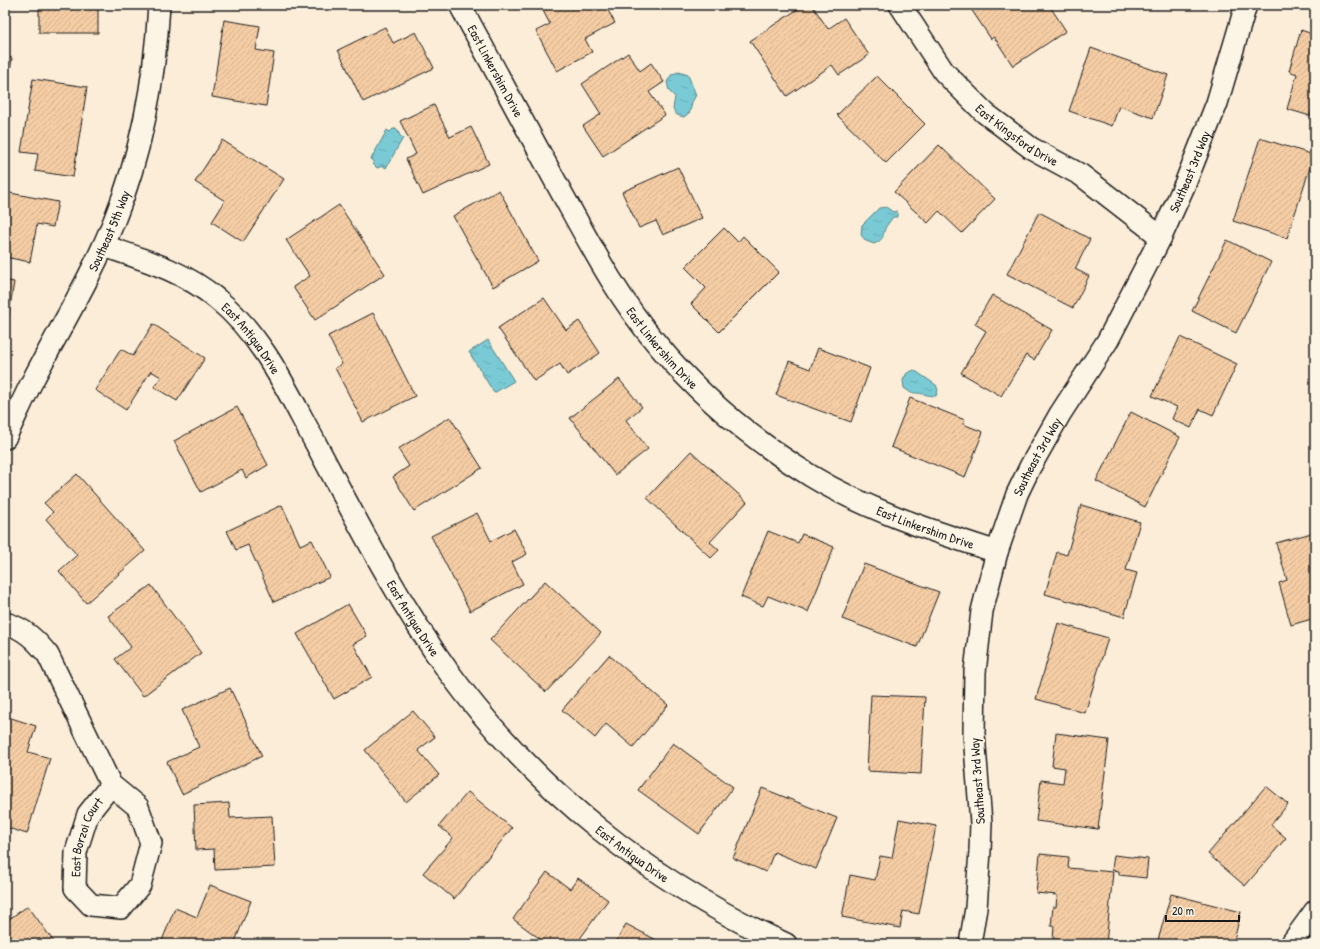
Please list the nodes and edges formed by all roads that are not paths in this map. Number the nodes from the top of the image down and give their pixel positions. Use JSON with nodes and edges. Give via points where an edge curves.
{"nodes":[{"id":1,"x":159,"y":5,"type":"edge"},
{"id":2,"x":460,"y":5,"type":"edge"},
{"id":3,"x":900,"y":5,"type":"edge"},
{"id":4,"x":1246,"y":5,"type":"edge"},
{"id":5,"x":1161,"y":237,"type":"junction"},
{"id":6,"x":104,"y":246,"type":"junction"},
{"id":7,"x":5,"y":438,"type":"edge"},
{"id":8,"x":996,"y":552,"type":"junction"},
{"id":9,"x":5,"y":622,"type":"edge"},
{"id":10,"x":111,"y":785,"type":"junction"},
{"id":11,"x":1315,"y":911,"type":"edge"},
{"id":12,"x":786,"y":944,"type":"edge"},
{"id":13,"x":970,"y":944,"type":"edge"},
{"id":14,"x":1291,"y":944,"type":"edge"}],
"edges":[{"from":1,"to":6,"type":"street","name":"Southeast 5th Way","via":[[156,51],[147,108],[134,164]]},
{"from":2,"to":8,"type":"street","name":"East Linkershim Drive","via":[[604,271],[656,343],[676,366],[717,407],[763,445],[812,477],[919,527]]},
{"from":3,"to":5,"type":"street","name":"East Kingsford Drive","via":[[944,72],[985,113],[1030,148],[1081,175]]},
{"from":4,"to":5,"type":"street","name":"Southeast 3rd Way","via":[[1217,103]]},
{"from":5,"to":8,"type":"street","name":"Southeast 3rd Way","via":[[1108,340],[1060,414],[1030,467],[1017,494]]},
{"from":6,"to":7,"type":"street","name":"Southeast 5th Way"},
{"from":6,"to":12,"type":"street","name":"East Antigua Drive","via":[[169,268],[200,286],[240,319],[274,367],[399,598],[448,671],[485,718],[524,761],[605,834],[659,874],[708,905]]},
{"from":8,"to":13,"type":"street","name":"Southeast 3rd Way","via":[[982,611],[975,672],[974,734],[980,851],[976,908]]},
{"from":9,"to":10,"type":"street","name":"East Borzoi Court","via":[[32,637],[48,655]]},
{"from":10,"to":10,"type":"street","name":"East Borzoi Court","via":[[88,814],[76,852],[75,888],[91,905],[121,908],[140,885],[151,843],[138,807]]},
{"from":11,"to":14,"type":"street"}]}
